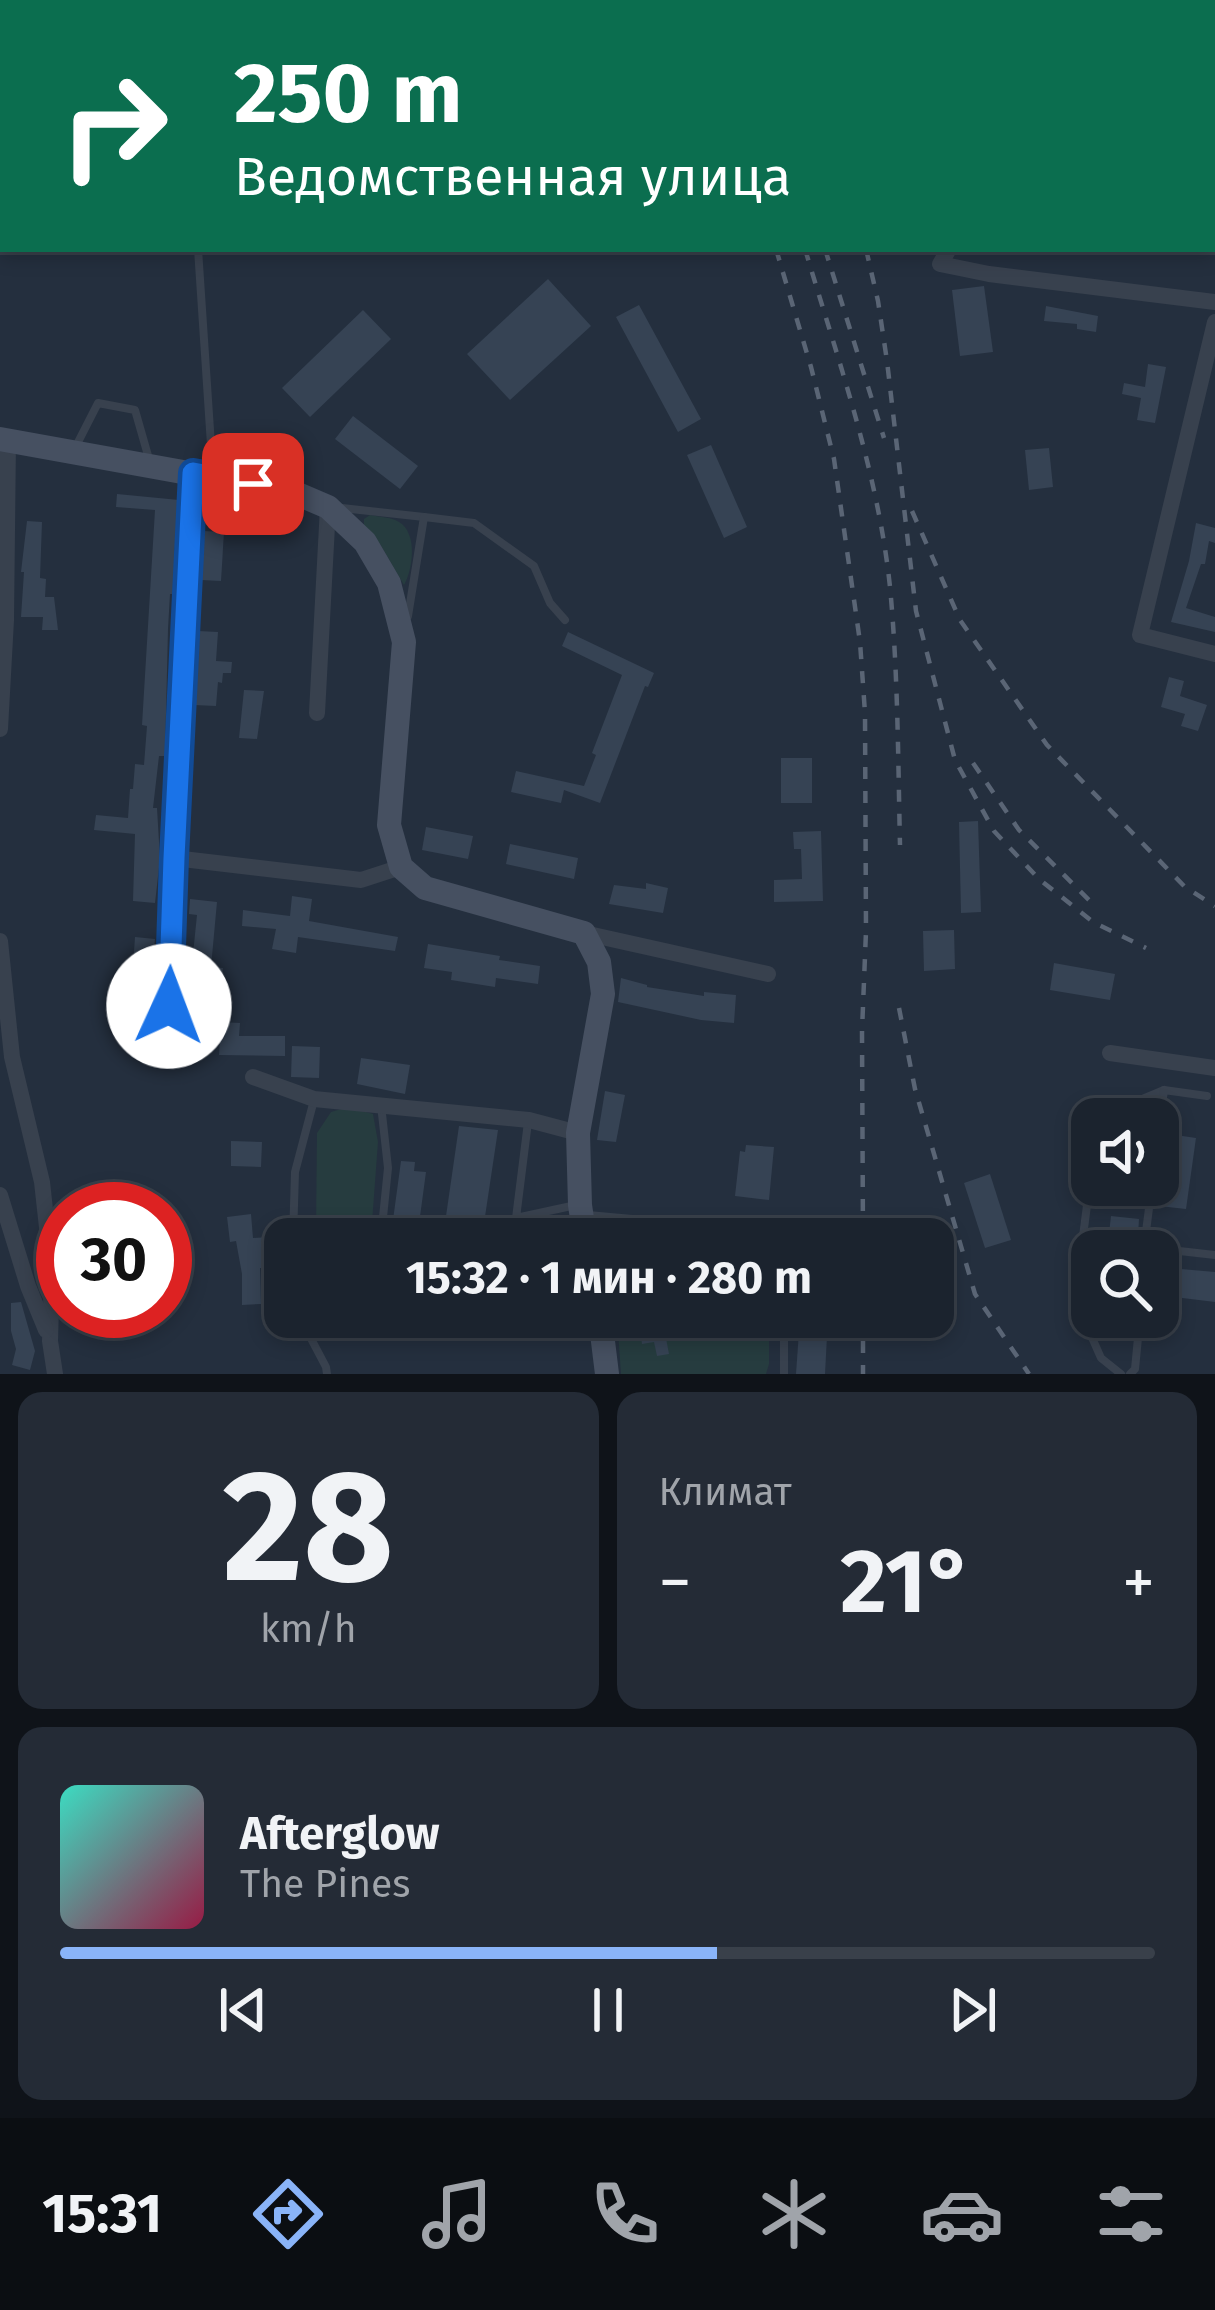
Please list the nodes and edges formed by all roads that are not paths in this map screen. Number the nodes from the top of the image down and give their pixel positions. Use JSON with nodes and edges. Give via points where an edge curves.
{"nodes":[{"id":1,"x":199,"y":252,"type":"edge"},
{"id":2,"x":945,"y":256,"type":"edge"},
{"id":3,"x":1215,"y":302,"type":"edge"},
{"id":4,"x":1215,"y":322,"type":"edge"},
{"id":5,"x":4,"y":440,"type":"edge"},
{"id":6,"x":73,"y":452,"type":"junction"},
{"id":7,"x":151,"y":466,"type":"junction"},
{"id":8,"x":203,"y":475,"type":"junction"},
{"id":9,"x":328,"y":507,"type":"junction"},
{"id":10,"x":424,"y":517,"type":"junction"},
{"id":11,"x":565,"y":620,"type":"dead end"},
{"id":12,"x":3,"y":622,"type":"edge"},
{"id":13,"x":404,"y":642,"type":"junction"},
{"id":14,"x":1215,"y":655,"type":"edge"},
{"id":15,"x":317,"y":713,"type":"dead end"},
{"id":16,"x":0,"y":729,"type":"edge"},
{"id":17,"x":174,"y":858,"type":"junction"},
{"id":18,"x":401,"y":867,"type":"junction"},
{"id":19,"x":584,"y":933,"type":"junction"},
{"id":20,"x":0,"y":941,"type":"edge"},
{"id":21,"x":768,"y":974,"type":"dead end"},
{"id":22,"x":169,"y":1006,"type":"dead end"},
{"id":23,"x":5,"y":1030,"type":"edge"},
{"id":24,"x":1110,"y":1052,"type":"dead end"},
{"id":25,"x":1215,"y":1069,"type":"edge"},
{"id":26,"x":254,"y":1077,"type":"dead end"},
{"id":27,"x":1164,"y":1090,"type":"junction"},
{"id":28,"x":1207,"y":1096,"type":"dead end"},
{"id":29,"x":1145,"y":1098,"type":"edge"},
{"id":30,"x":1163,"y":1098,"type":"edge"},
{"id":31,"x":314,"y":1099,"type":"junction"},
{"id":32,"x":381,"y":1105,"type":"junction"},
{"id":33,"x":529,"y":1120,"type":"junction"},
{"id":34,"x":578,"y":1133,"type":"junction"},
{"id":35,"x":0,"y":1195,"type":"edge"},
{"id":36,"x":1087,"y":1206,"type":"edge"},
{"id":37,"x":293,"y":1218,"type":"edge"},
{"id":38,"x":383,"y":1218,"type":"edge"},
{"id":39,"x":516,"y":1218,"type":"edge"},
{"id":40,"x":582,"y":1218,"type":"edge"},
{"id":41,"x":1179,"y":1252,"type":"edge"},
{"id":42,"x":1215,"y":1256,"type":"edge"},
{"id":43,"x":311,"y":1338,"type":"edge"},
{"id":44,"x":603,"y":1338,"type":"edge"},
{"id":45,"x":784,"y":1338,"type":"edge"},
{"id":46,"x":1138,"y":1338,"type":"edge"},
{"id":47,"x":50,"y":1341,"type":"junction"},
{"id":48,"x":56,"y":1374,"type":"edge"},
{"id":49,"x":327,"y":1374,"type":"edge"},
{"id":50,"x":607,"y":1374,"type":"edge"},
{"id":51,"x":784,"y":1374,"type":"edge"},
{"id":52,"x":1121,"y":1374,"type":"edge"},
{"id":53,"x":1130,"y":1374,"type":"edge"}],
"edges":[{"from":1,"to":8,"type":"lane"},
{"from":2,"to":3,"type":"street","via":[[989,274]]},
{"from":4,"to":14,"type":"street","via":[[1140,635]]},
{"from":5,"to":6,"type":"main road"},
{"from":5,"to":12,"type":"street"},
{"from":6,"to":7,"type":"main road"},
{"from":6,"to":7,"type":"lane","via":[[98,403],[135,410]]},
{"from":7,"to":8,"type":"main road"},
{"from":8,"to":9,"type":"main road"},
{"from":8,"to":17,"type":"street"},
{"from":9,"to":10,"type":"lane"},
{"from":9,"to":13,"type":"main road","via":[[365,542],[389,583]]},
{"from":9,"to":15,"type":"street"},
{"from":10,"to":11,"type":"lane","via":[[474,523],[534,566]]},
{"from":10,"to":13,"type":"lane"},
{"from":12,"to":16,"type":"street"},
{"from":13,"to":18,"type":"main road","via":[[388,825]]},
{"from":17,"to":18,"type":"street","via":[[361,880]]},
{"from":17,"to":22,"type":"street"},
{"from":18,"to":19,"type":"main road","via":[[425,888]]},
{"from":19,"to":21,"type":"street"},
{"from":19,"to":34,"type":"main road","via":[[603,994]]},
{"from":20,"to":23,"type":"street"},
{"from":23,"to":47,"type":"street","via":[[42,1182]]},
{"from":24,"to":25,"type":"street"},
{"from":26,"to":31,"type":"street"},
{"from":27,"to":28,"type":"lane"},
{"from":27,"to":29,"type":"lane"},
{"from":27,"to":30,"type":"lane"},
{"from":31,"to":32,"type":"street"},
{"from":31,"to":37,"type":"lane"},
{"from":32,"to":33,"type":"street"},
{"from":32,"to":38,"type":"lane"},
{"from":33,"to":34,"type":"street"},
{"from":33,"to":39,"type":"lane"},
{"from":34,"to":40,"type":"main road"},
{"from":35,"to":47,"type":"street"},
{"from":36,"to":52,"type":"lane","via":[[1076,1299],[1101,1358]]},
{"from":41,"to":42,"type":"lane"},
{"from":43,"to":49,"type":"lane"},
{"from":44,"to":50,"type":"main road"},
{"from":45,"to":51,"type":"lane"},
{"from":46,"to":53,"type":"lane"},
{"from":47,"to":48,"type":"street"}]}
